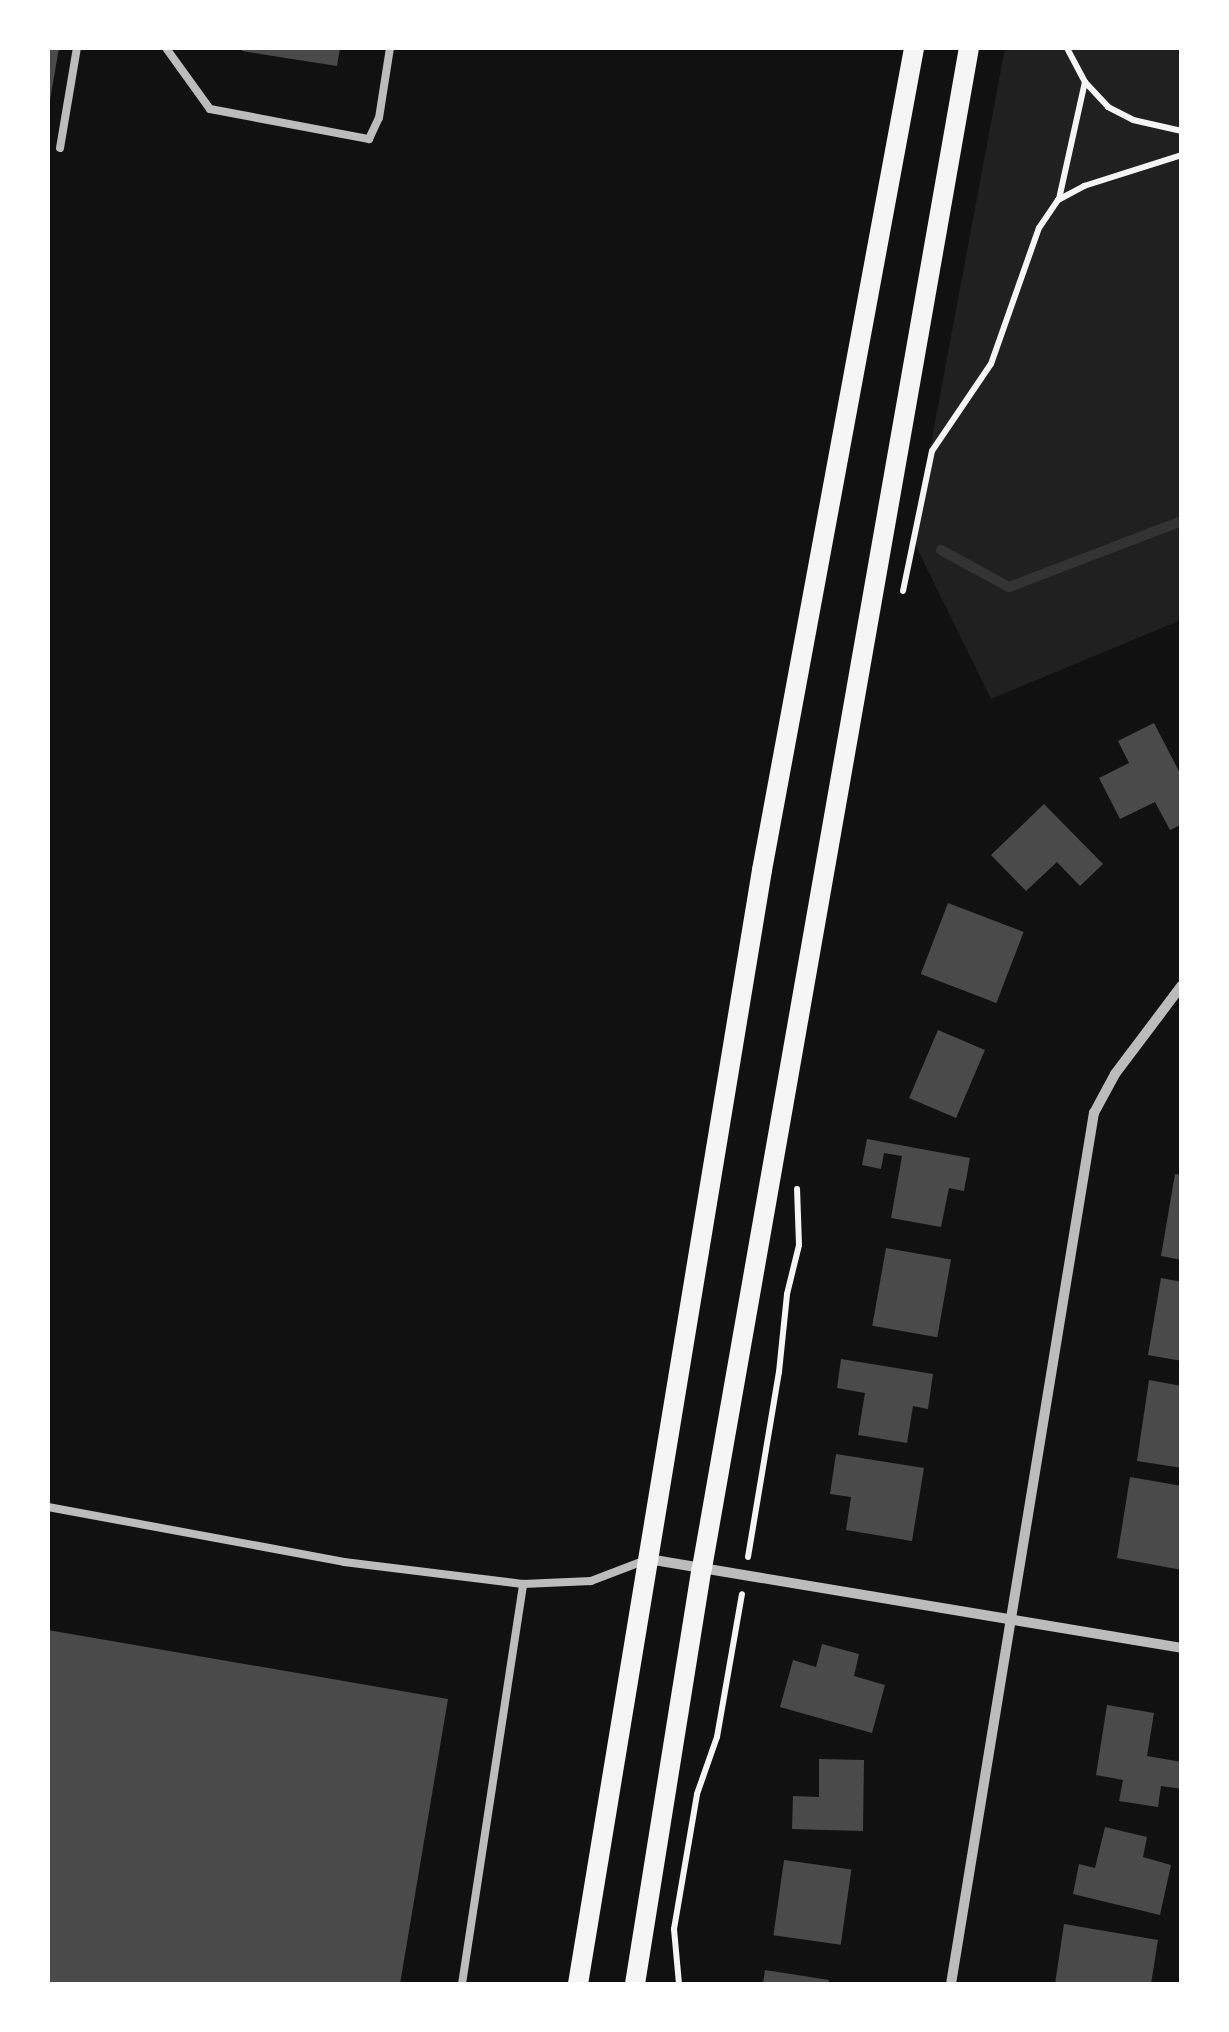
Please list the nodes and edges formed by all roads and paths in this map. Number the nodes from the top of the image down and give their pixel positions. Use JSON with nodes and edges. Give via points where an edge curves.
{"nodes":[{"id":1,"x":77,"y":48,"type":"edge"},
{"id":2,"x":166,"y":48,"type":"edge"},
{"id":3,"x":390,"y":48,"type":"edge"},
{"id":4,"x":914,"y":48,"type":"edge"},
{"id":5,"x":969,"y":48,"type":"edge"},
{"id":6,"x":1067,"y":48,"type":"edge"},
{"id":7,"x":1085,"y":82,"type":"junction"},
{"id":8,"x":1182,"y":130,"type":"edge"},
{"id":9,"x":60,"y":148,"type":"dead end"},
{"id":10,"x":1182,"y":155,"type":"edge"},
{"id":11,"x":1058,"y":200,"type":"junction"},
{"id":12,"x":901,"y":601,"type":"dead end"},
{"id":13,"x":1182,"y":984,"type":"edge"},
{"id":14,"x":797,"y":1174,"type":"dead end"},
{"id":15,"x":48,"y":1507,"type":"edge"},
{"id":16,"x":648,"y":1559,"type":"junction"},
{"id":17,"x":702,"y":1568,"type":"junction"},
{"id":18,"x":745,"y":1578,"type":"junction"},
{"id":19,"x":523,"y":1584,"type":"junction"},
{"id":20,"x":1012,"y":1621,"type":"junction"},
{"id":21,"x":1182,"y":1648,"type":"edge"},
{"id":22,"x":462,"y":1984,"type":"edge"},
{"id":23,"x":578,"y":1984,"type":"edge"},
{"id":24,"x":635,"y":1984,"type":"edge"},
{"id":25,"x":678,"y":1984,"type":"edge"},
{"id":26,"x":951,"y":1984,"type":"edge"}],
"edges":[{"from":1,"to":9,"type":"lane"},
{"from":2,"to":3,"type":"lane","via":[[210,110],[369,139],[379,118]]},
{"from":4,"to":16,"type":"main road","via":[[762,870]]},
{"from":5,"to":17,"type":"main road"},
{"from":6,"to":7,"type":"path"},
{"from":7,"to":8,"type":"path","via":[[1108,107],[1133,120]]},
{"from":7,"to":11,"type":"path"},
{"from":10,"to":11,"type":"path","via":[[1108,176]]},
{"from":11,"to":12,"type":"path","via":[[1020,269],[1006,332],[991,364],[932,451]]},
{"from":13,"to":20,"type":"street","via":[[1094,1114]]},
{"from":14,"to":18,"type":"path","via":[[799,1244]]},
{"from":15,"to":19,"type":"lane","via":[[344,1562]]},
{"from":16,"to":17,"type":"street"},
{"from":16,"to":19,"type":"lane","via":[[591,1581]]},
{"from":16,"to":23,"type":"main road"},
{"from":17,"to":18,"type":"street"},
{"from":17,"to":24,"type":"main road"},
{"from":18,"to":20,"type":"street"},
{"from":18,"to":25,"type":"path","via":[[674,1929]]},
{"from":19,"to":22,"type":"lane"},
{"from":20,"to":21,"type":"street"},
{"from":20,"to":26,"type":"street"}]}
